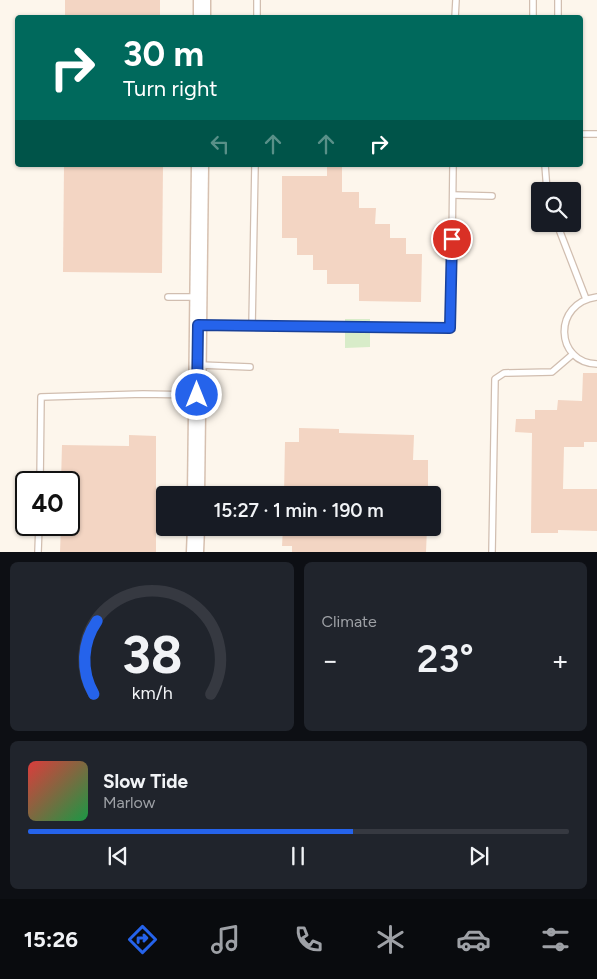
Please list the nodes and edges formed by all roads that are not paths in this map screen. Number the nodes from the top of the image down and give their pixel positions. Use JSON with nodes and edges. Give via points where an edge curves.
{"nodes":[{"id":1,"x":202,"y":0,"type":"edge"},
{"id":2,"x":257,"y":0,"type":"edge"},
{"id":3,"x":456,"y":0,"type":"edge"},
{"id":4,"x":533,"y":0,"type":"edge"},
{"id":5,"x":558,"y":0,"type":"edge"},
{"id":6,"x":202,"y":15,"type":"edge"},
{"id":7,"x":257,"y":15,"type":"edge"},
{"id":8,"x":456,"y":15,"type":"edge"},
{"id":9,"x":533,"y":15,"type":"edge"},
{"id":10,"x":558,"y":15,"type":"edge"},
{"id":11,"x":583,"y":134,"type":"edge"},
{"id":12,"x":597,"y":134,"type":"edge"},
{"id":13,"x":200,"y":167,"type":"edge"},
{"id":14,"x":255,"y":167,"type":"edge"},
{"id":15,"x":453,"y":167,"type":"edge"},
{"id":16,"x":545,"y":167,"type":"edge"},
{"id":17,"x":546,"y":182,"type":"edge"},
{"id":18,"x":453,"y":195,"type":"junction"},
{"id":19,"x":492,"y":196,"type":"dead end"},
{"id":20,"x":560,"y":232,"type":"edge"},
{"id":21,"x":168,"y":297,"type":"dead end"},
{"id":22,"x":198,"y":297,"type":"junction"},
{"id":23,"x":597,"y":297,"type":"edge"},
{"id":24,"x":586,"y":299,"type":"junction"},
{"id":25,"x":198,"y":325,"type":"junction"},
{"id":26,"x":252,"y":326,"type":"junction"},
{"id":27,"x":573,"y":354,"type":"junction"},
{"id":28,"x":597,"y":364,"type":"edge"},
{"id":29,"x":197,"y":365,"type":"junction"},
{"id":30,"x":250,"y":367,"type":"dead end"},
{"id":31,"x":197,"y":395,"type":"junction"},
{"id":32,"x":40,"y":471,"type":"edge"},
{"id":33,"x":196,"y":486,"type":"edge"},
{"id":34,"x":39,"y":536,"type":"edge"},
{"id":35,"x":196,"y":536,"type":"edge"},
{"id":36,"x":38,"y":552,"type":"edge"},
{"id":37,"x":195,"y":552,"type":"edge"},
{"id":38,"x":492,"y":552,"type":"edge"}],
"edges":[{"from":1,"to":6,"type":"street"},
{"from":2,"to":7,"type":"lane"},
{"from":3,"to":8,"type":"lane"},
{"from":4,"to":9,"type":"lane"},
{"from":5,"to":10,"type":"lane"},
{"from":11,"to":12,"type":"lane"},
{"from":13,"to":22,"type":"street"},
{"from":14,"to":26,"type":"lane"},
{"from":15,"to":18,"type":"lane"},
{"from":16,"to":17,"type":"lane"},
{"from":18,"to":19,"type":"lane"},
{"from":18,"to":26,"type":"lane","via":[[450,328]]},
{"from":20,"to":24,"type":"lane"},
{"from":21,"to":22,"type":"lane"},
{"from":22,"to":25,"type":"street"},
{"from":23,"to":24,"type":"lane"},
{"from":24,"to":27,"type":"lane","via":[[576,305],[565,323],[565,340]]},
{"from":25,"to":26,"type":"lane"},
{"from":25,"to":29,"type":"street"},
{"from":27,"to":28,"type":"lane"},
{"from":27,"to":38,"type":"lane","via":[[552,372],[504,373],[495,378]]},
{"from":29,"to":30,"type":"lane"},
{"from":29,"to":31,"type":"street"},
{"from":31,"to":32,"type":"lane","via":[[41,397]]},
{"from":31,"to":33,"type":"street"},
{"from":34,"to":36,"type":"lane"},
{"from":35,"to":37,"type":"street"}]}
